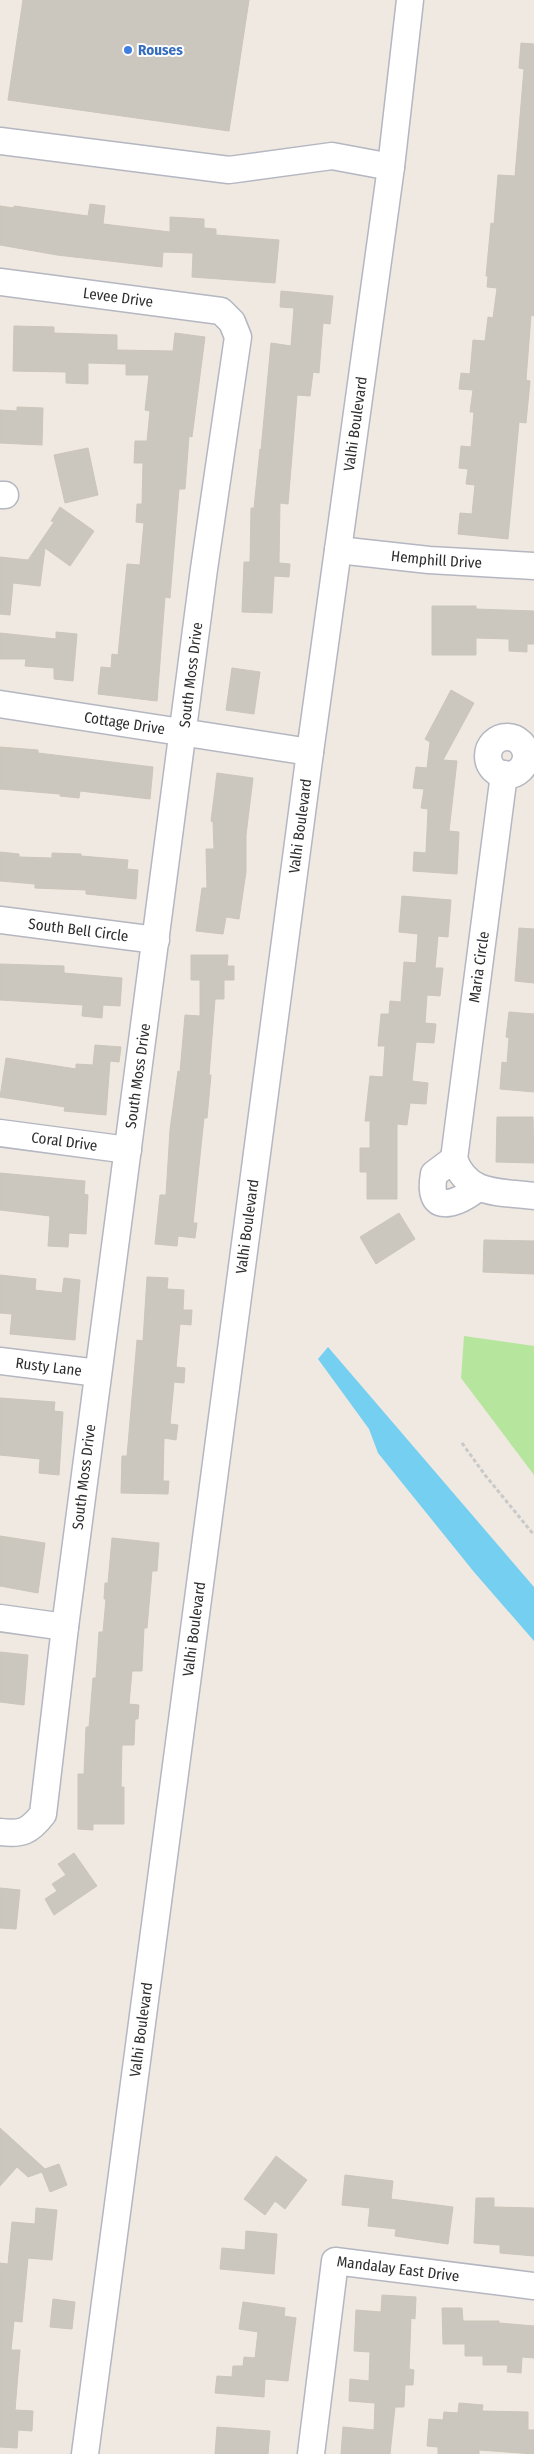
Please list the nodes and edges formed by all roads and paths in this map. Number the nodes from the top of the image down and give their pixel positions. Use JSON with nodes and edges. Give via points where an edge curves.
{"nodes":[{"id":1,"x":410,"y":0,"type":"edge"},
{"id":2,"x":0,"y":141,"type":"edge"},
{"id":3,"x":391,"y":167,"type":"junction"},
{"id":4,"x":0,"y":282,"type":"edge"},
{"id":5,"x":232,"y":322,"type":"joint"},
{"id":6,"x":338,"y":550,"type":"junction"},
{"id":7,"x":534,"y":563,"type":"edge"},
{"id":8,"x":0,"y":704,"type":"edge"},
{"id":9,"x":184,"y":732,"type":"junction"},
{"id":10,"x":310,"y":752,"type":"junction"},
{"id":11,"x":504,"y":774,"type":"dead end"},
{"id":12,"x":0,"y":920,"type":"edge"},
{"id":13,"x":156,"y":940,"type":"junction"},
{"id":14,"x":0,"y":1133,"type":"edge"},
{"id":15,"x":128,"y":1150,"type":"junction"},
{"id":16,"x":454,"y":1159,"type":"junction"},
{"id":17,"x":478,"y":1188,"type":"junction"},
{"id":18,"x":534,"y":1196,"type":"edge"},
{"id":19,"x":0,"y":1361,"type":"edge"},
{"id":20,"x":98,"y":1373,"type":"junction"},
{"id":21,"x":462,"y":1443,"type":"dead end"},
{"id":22,"x":534,"y":1535,"type":"edge"},
{"id":23,"x":0,"y":1618,"type":"edge"},
{"id":24,"x":65,"y":1627,"type":"junction"},
{"id":25,"x":0,"y":1832,"type":"edge"},
{"id":26,"x":534,"y":2286,"type":"edge"},
{"id":27,"x":86,"y":2454,"type":"edge"},
{"id":28,"x":311,"y":2454,"type":"edge"}],
"edges":[{"from":1,"to":3,"type":"street","name":"Valhi Boulevard"},
{"from":2,"to":3,"type":"street","via":[[229,170],[332,156]]},
{"from":3,"to":6,"type":"street","name":"Valhi Boulevard"},
{"from":4,"to":5,"type":"street","name":"Levee Drive","via":[[220,311]]},
{"from":5,"to":9,"type":"street","name":"South Moss Drive","via":[[238,337]]},
{"from":6,"to":7,"type":"street","name":"Hemphill Drive","via":[[429,560]]},
{"from":6,"to":10,"type":"street","name":"Valhi Boulevard"},
{"from":8,"to":9,"type":"street","name":"Cottage Drive"},
{"from":9,"to":10,"type":"street","name":"Cottage Drive"},
{"from":9,"to":13,"type":"street","name":"South Moss Drive"},
{"from":10,"to":27,"type":"street","name":"Valhi Boulevard"},
{"from":11,"to":16,"type":"street","name":"Maria Circle"},
{"from":12,"to":13,"type":"street","name":"South Bell Circle"},
{"from":13,"to":15,"type":"street","name":"South Moss Drive"},
{"from":14,"to":15,"type":"street","name":"Coral Drive"},
{"from":15,"to":20,"type":"street","name":"South Moss Drive"},
{"from":16,"to":17,"type":"street","via":[[459,1173]]},
{"from":16,"to":17,"type":"street","via":[[434,1174],[431,1187],[435,1198],[452,1204]]},
{"from":17,"to":18,"type":"street"},
{"from":19,"to":20,"type":"street","name":"Rusty Lane"},
{"from":20,"to":24,"type":"street","name":"South Moss Drive"},
{"from":21,"to":22,"type":"path"},
{"from":23,"to":24,"type":"street"},
{"from":24,"to":25,"type":"street","name":"South Moss Drive","via":[[43,1814],[32,1828]]},
{"from":26,"to":28,"type":"street","name":"Mandalay East Drive","via":[[335,2261]]}]}
